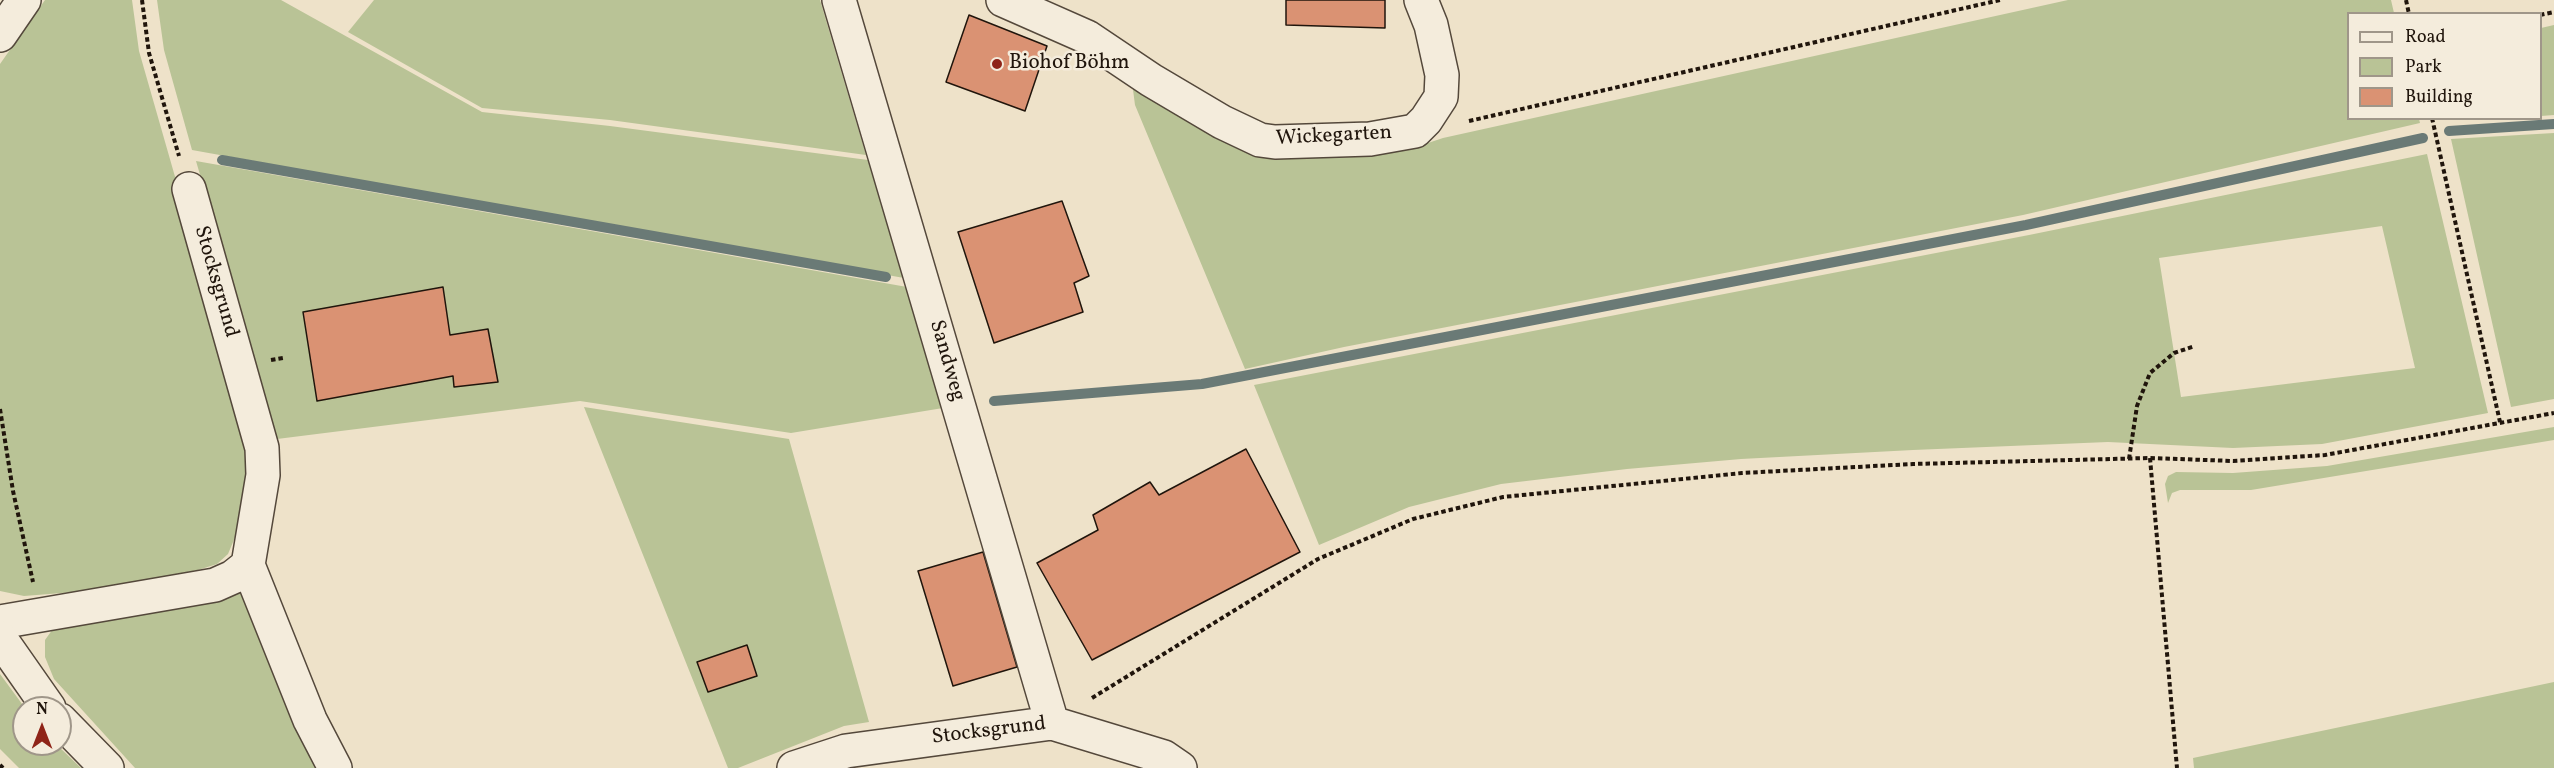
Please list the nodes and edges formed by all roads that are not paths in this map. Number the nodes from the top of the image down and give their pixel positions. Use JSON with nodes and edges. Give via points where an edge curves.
{"nodes":[{"id":1,"x":24,"y":0,"type":"edge"},
{"id":2,"x":839,"y":0,"type":"edge"},
{"id":3,"x":1003,"y":0,"type":"edge"},
{"id":4,"x":1421,"y":0,"type":"edge"},
{"id":5,"x":0,"y":34,"type":"edge"},
{"id":6,"x":189,"y":189,"type":"road end"},
{"id":7,"x":248,"y":565,"type":"junction"},
{"id":8,"x":0,"y":622,"type":"edge"},
{"id":9,"x":0,"y":638,"type":"edge"},
{"id":10,"x":41,"y":696,"type":"edge"},
{"id":11,"x":1052,"y":723,"type":"junction"},
{"id":12,"x":72,"y":732,"type":"edge"},
{"id":13,"x":107,"y":768,"type":"edge"},
{"id":14,"x":335,"y":768,"type":"edge"},
{"id":15,"x":794,"y":768,"type":"edge"},
{"id":16,"x":1180,"y":768,"type":"edge"}],
"edges":[{"from":1,"to":5,"type":"street"},
{"from":2,"to":11,"type":"street","name":"Sandweg"},
{"from":3,"to":4,"type":"street","name":"Wickegarten","via":[[1086,37],[1222,122],[1260,140],[1299,142],[1370,139],[1415,130],[1436,106],[1441,97],[1442,75]]},
{"from":6,"to":7,"type":"street","name":"Stocksgrund","via":[[262,448],[263,475]]},
{"from":7,"to":8,"type":"street","via":[[215,585]]},
{"from":7,"to":14,"type":"street","via":[[310,720]]},
{"from":9,"to":10,"type":"street"},
{"from":11,"to":15,"type":"street","name":"Stocksgrund","via":[[846,751]]},
{"from":11,"to":16,"type":"street","name":"Stocksgrund","via":[[1164,757]]},
{"from":12,"to":13,"type":"street"}]}
